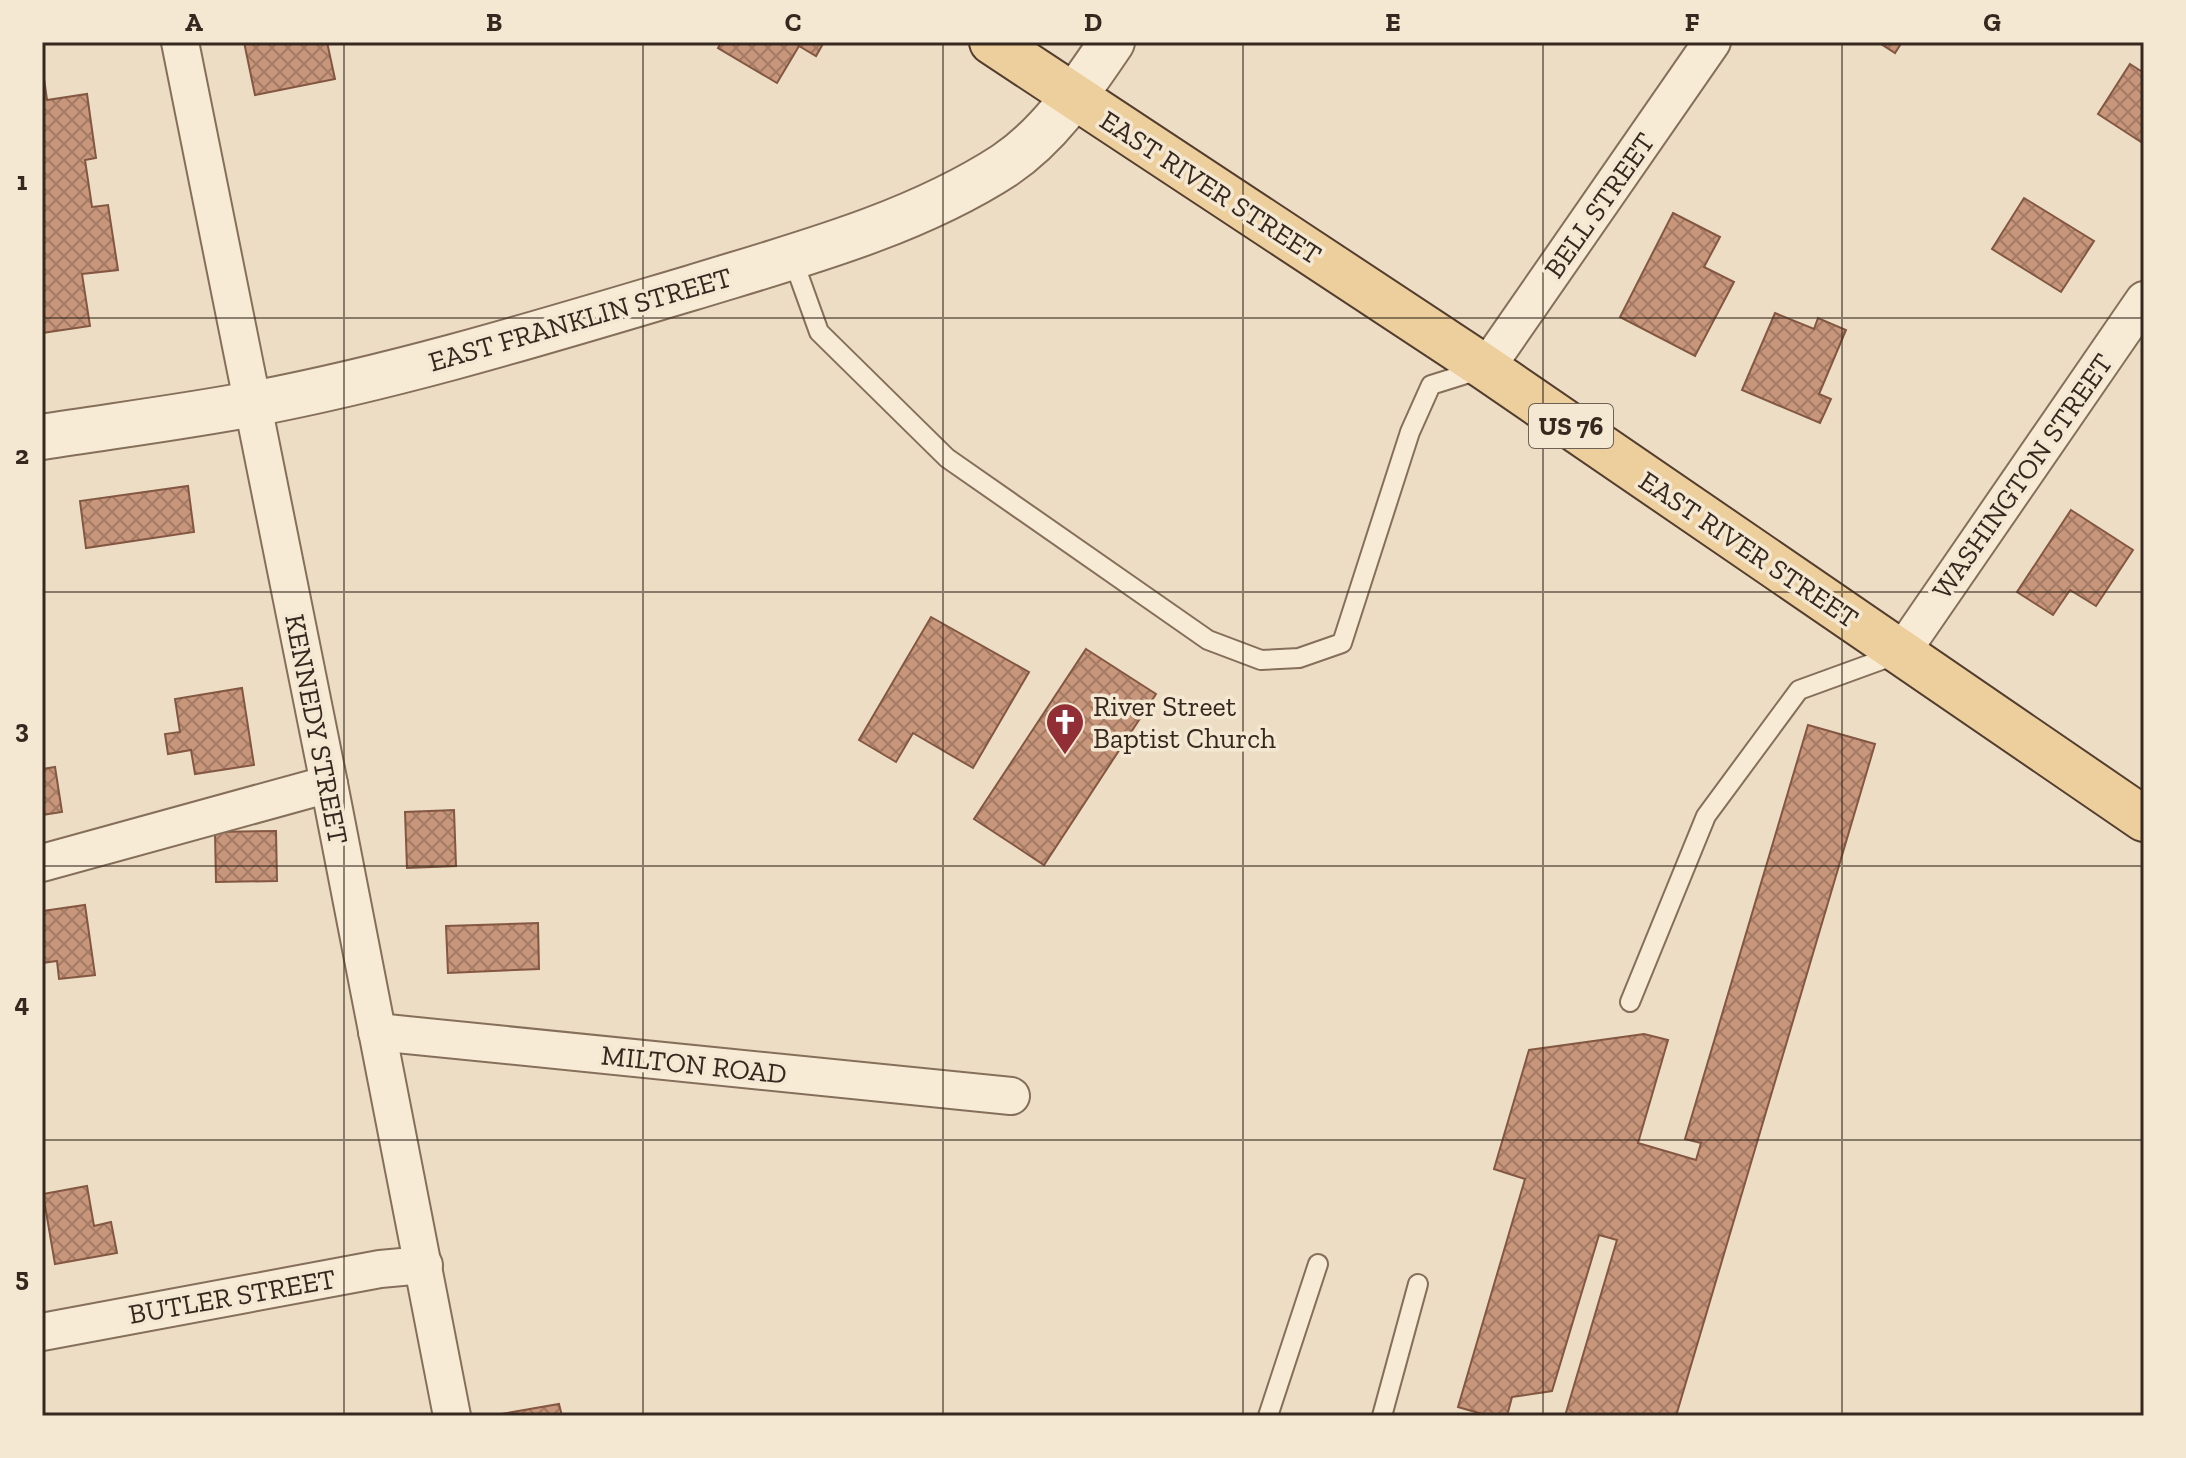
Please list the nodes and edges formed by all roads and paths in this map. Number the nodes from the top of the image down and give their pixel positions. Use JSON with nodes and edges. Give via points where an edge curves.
{"nodes":[{"id":1,"x":180,"y":42,"type":"edge"},
{"id":2,"x":992,"y":42,"type":"edge"},
{"id":3,"x":1112,"y":42,"type":"edge"},
{"id":4,"x":1712,"y":42,"type":"edge"},
{"id":5,"x":1075,"y":97,"type":"junction"},
{"id":6,"x":792,"y":257,"type":"junction"},
{"id":7,"x":2144,"y":300,"type":"edge"},
{"id":8,"x":1486,"y":368,"type":"junction"},
{"id":9,"x":252,"y":404,"type":"junction"},
{"id":10,"x":42,"y":437,"type":"edge"},
{"id":11,"x":1901,"y":653,"type":"junction"},
{"id":12,"x":329,"y":784,"type":"junction"},
{"id":13,"x":2144,"y":819,"type":"edge"},
{"id":14,"x":42,"y":863,"type":"edge"},
{"id":15,"x":1630,"y":1002,"type":"dead end"},
{"id":16,"x":377,"y":1032,"type":"junction"},
{"id":17,"x":1011,"y":1096,"type":"dead end"},
{"id":18,"x":1318,"y":1264,"type":"dead end"},
{"id":19,"x":424,"y":1265,"type":"junction"},
{"id":20,"x":1418,"y":1284,"type":"dead end"},
{"id":21,"x":42,"y":1332,"type":"edge"},
{"id":22,"x":452,"y":1416,"type":"edge"},
{"id":23,"x":1268,"y":1416,"type":"edge"},
{"id":24,"x":1382,"y":1416,"type":"edge"}],
"edges":[{"from":1,"to":9,"type":"street","name":"KENNEDY STREET"},
{"from":2,"to":5,"type":"main road","name":"EAST RIVER STREET","number":"US 76"},
{"from":3,"to":5,"type":"street","name":"EAST FRANKLIN STREET"},
{"from":4,"to":8,"type":"street","name":"BELL STREET"},
{"from":5,"to":6,"type":"street","name":"EAST FRANKLIN STREET","via":[[1039,138],[980,180],[888,223]]},
{"from":5,"to":8,"type":"main road","name":"EAST RIVER STREET","number":"US 76"},
{"from":6,"to":8,"type":"lane","via":[[819,332],[947,458],[1208,640],[1261,660],[1299,658],[1342,643],[1410,432],[1431,385]]},
{"from":6,"to":9,"type":"street","name":"EAST FRANKLIN STREET","via":[[439,360]]},
{"from":7,"to":11,"type":"street","name":"WASHINGTON STREET"},
{"from":8,"to":11,"type":"main road","name":"EAST RIVER STREET","number":"US 76"},
{"from":9,"to":10,"type":"street","name":"EAST FRANKLIN STREET"},
{"from":9,"to":12,"type":"street","name":"KENNEDY STREET"},
{"from":11,"to":13,"type":"main road","name":"EAST RIVER STREET","number":"US 76"},
{"from":11,"to":15,"type":"lane","via":[[1799,690],[1706,816]]},
{"from":12,"to":14,"type":"street"},
{"from":12,"to":16,"type":"street","name":"KENNEDY STREET"},
{"from":16,"to":17,"type":"street","name":"MILTON ROAD"},
{"from":16,"to":19,"type":"street","name":"KENNEDY STREET"},
{"from":18,"to":23,"type":"lane"},
{"from":19,"to":21,"type":"street","name":"BUTLER STREET"},
{"from":19,"to":22,"type":"street","name":"KENNEDY STREET"},
{"from":20,"to":24,"type":"lane"}]}
